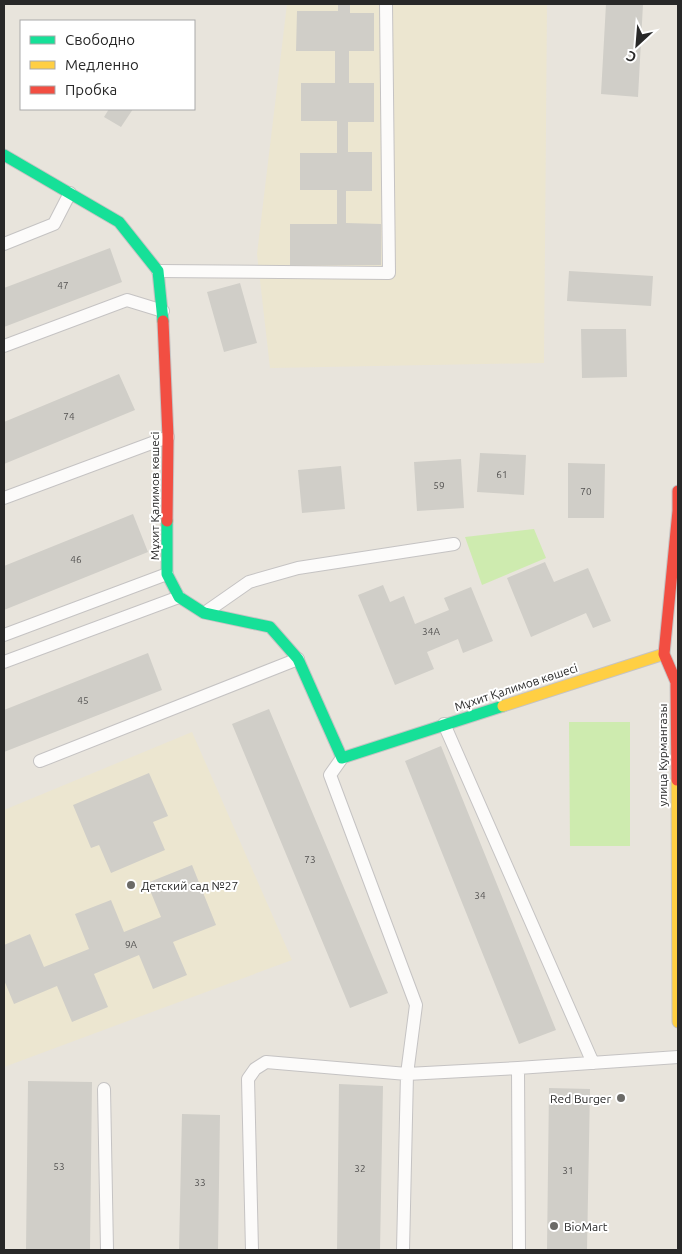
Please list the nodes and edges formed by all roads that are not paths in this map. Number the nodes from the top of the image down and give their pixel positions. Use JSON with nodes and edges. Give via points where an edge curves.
{"nodes":[{"id":1,"x":386,"y":4,"type":"edge"},
{"id":2,"x":4,"y":155,"type":"edge"},
{"id":3,"x":70,"y":194,"type":"junction"},
{"id":4,"x":4,"y":244,"type":"edge"},
{"id":5,"x":158,"y":271,"type":"junction"},
{"id":6,"x":163,"y":311,"type":"junction"},
{"id":7,"x":4,"y":346,"type":"edge"},
{"id":8,"x":168,"y":437,"type":"junction"},
{"id":9,"x":678,"y":491,"type":"edge"},
{"id":10,"x":4,"y":498,"type":"edge"},
{"id":11,"x":454,"y":544,"type":"dead end"},
{"id":12,"x":167,"y":574,"type":"junction"},
{"id":13,"x":179,"y":597,"type":"junction"},
{"id":14,"x":204,"y":613,"type":"junction"},
{"id":15,"x":4,"y":635,"type":"edge"},
{"id":16,"x":664,"y":654,"type":"junction"},
{"id":17,"x":298,"y":659,"type":"junction"},
{"id":18,"x":4,"y":662,"type":"edge"},
{"id":19,"x":677,"y":682,"type":"edge"},
{"id":20,"x":444,"y":724,"type":"junction"},
{"id":21,"x":342,"y":758,"type":"junction"},
{"id":22,"x":40,"y":761,"type":"dead end"},
{"id":23,"x":677,"y":812,"type":"edge"},
{"id":24,"x":678,"y":1022,"type":"edge"},
{"id":25,"x":678,"y":1057,"type":"edge"},
{"id":26,"x":593,"y":1063,"type":"junction"},
{"id":27,"x":518,"y":1068,"type":"junction"},
{"id":28,"x":407,"y":1074,"type":"junction"},
{"id":29,"x":104,"y":1089,"type":"dead end"},
{"id":30,"x":107,"y":1250,"type":"edge"},
{"id":31,"x":252,"y":1250,"type":"edge"},
{"id":32,"x":403,"y":1250,"type":"edge"},
{"id":33,"x":519,"y":1250,"type":"edge"}],
"edges":[{"from":1,"to":5,"type":"lane","via":[[389,273]]},
{"from":2,"to":3,"type":"street"},
{"from":3,"to":4,"type":"lane","via":[[54,224]]},
{"from":3,"to":5,"type":"street","via":[[119,222]]},
{"from":5,"to":6,"type":"street","name":"Мұхит Қалимов көшесі"},
{"from":6,"to":7,"type":"lane","via":[[127,300]]},
{"from":6,"to":8,"type":"street","name":"Мұхит Қалимов көшесі"},
{"from":8,"to":10,"type":"lane"},
{"from":8,"to":12,"type":"street","name":"Мұхит Қалимов көшесі"},
{"from":9,"to":16,"type":"street","name":"улица Курмангазы"},
{"from":11,"to":14,"type":"lane","via":[[298,568],[249,582]]},
{"from":12,"to":13,"type":"street","name":"Мұхит Қалимов көшесі"},
{"from":12,"to":15,"type":"lane"},
{"from":13,"to":14,"type":"street","name":"Мұхит Қалимов көшесі"},
{"from":13,"to":18,"type":"lane"},
{"from":14,"to":17,"type":"street","name":"Мұхит Қалимов көшесі","via":[[270,627]]},
{"from":16,"to":19,"type":"street","name":"улица Курмангазы"},
{"from":16,"to":20,"type":"street","name":"Мұхит Қалимов көшесі"},
{"from":17,"to":21,"type":"street","name":"Мұхит Қалимов көшесі"},
{"from":17,"to":22,"type":"lane"},
{"from":19,"to":23,"type":"street","name":"улица Курмангазы"},
{"from":20,"to":21,"type":"street","name":"Мұхит Қалимов көшесі"},
{"from":20,"to":26,"type":"lane"},
{"from":21,"to":28,"type":"lane","via":[[330,775],[416,1005]]},
{"from":23,"to":24,"type":"street","name":"улица Курмангазы"},
{"from":25,"to":26,"type":"lane"},
{"from":26,"to":27,"type":"lane"},
{"from":27,"to":28,"type":"lane"},
{"from":27,"to":33,"type":"lane"},
{"from":28,"to":31,"type":"lane","via":[[266,1062],[256,1069],[248,1079]]},
{"from":28,"to":32,"type":"lane"},
{"from":29,"to":30,"type":"lane"}]}
